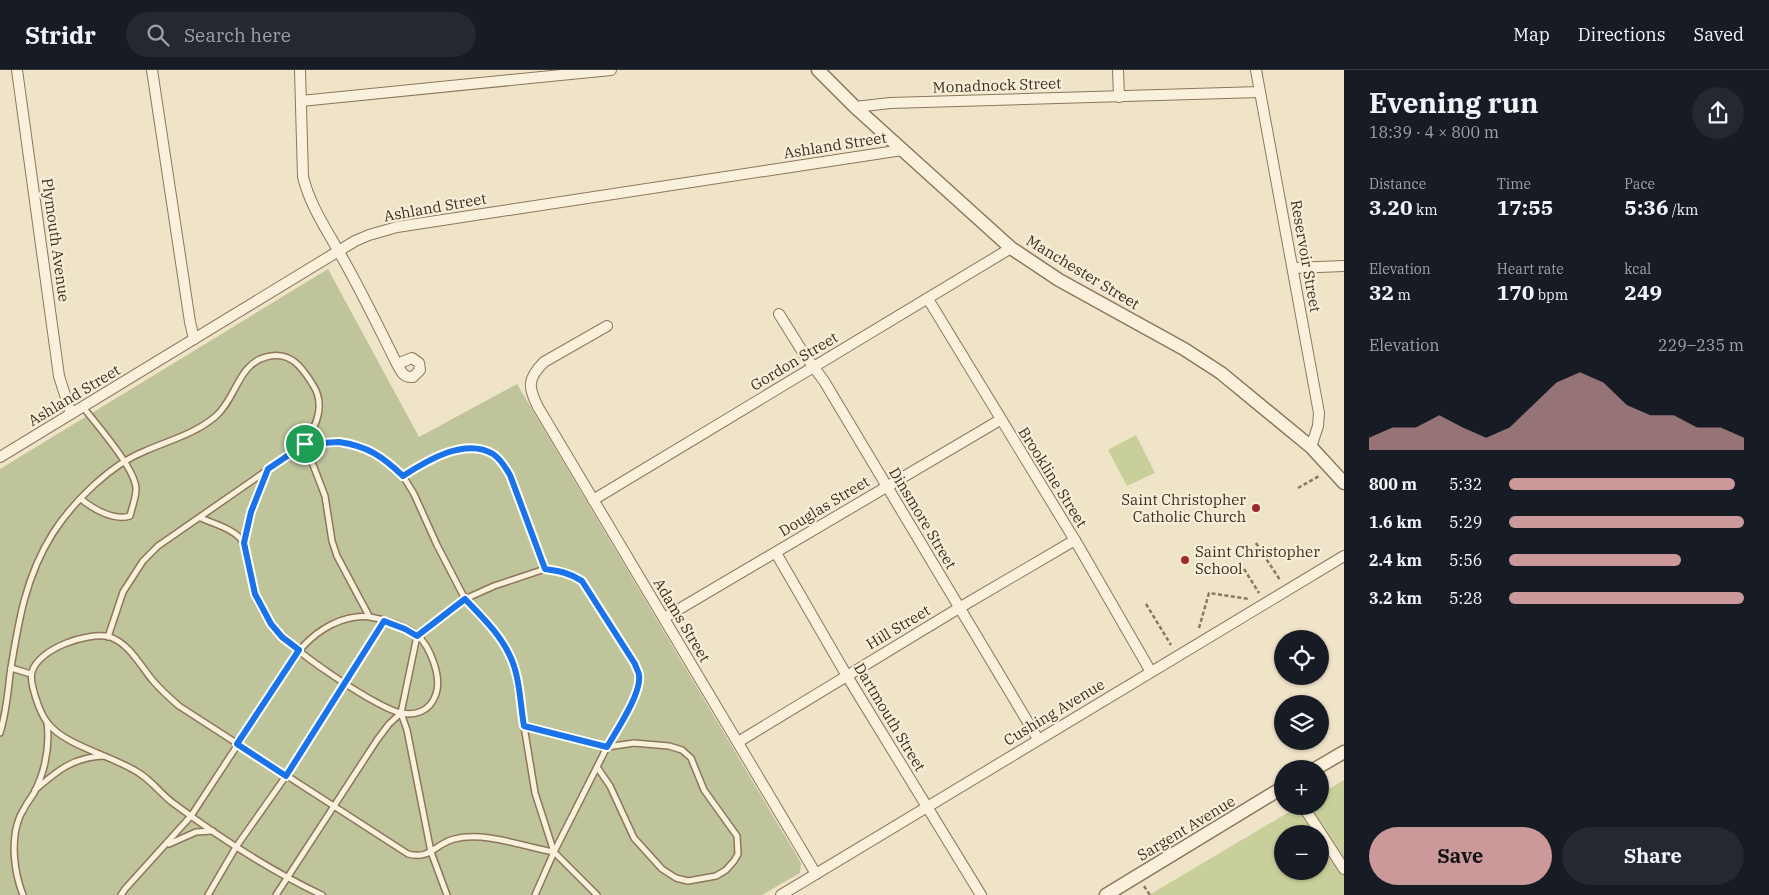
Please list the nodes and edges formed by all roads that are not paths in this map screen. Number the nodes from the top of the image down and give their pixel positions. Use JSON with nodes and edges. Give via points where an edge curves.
{"nodes":[{"id":1,"x":17,"y":70,"type":"edge"},
{"id":2,"x":152,"y":70,"type":"edge"},
{"id":3,"x":300,"y":70,"type":"edge"},
{"id":4,"x":611,"y":70,"type":"edge"},
{"id":5,"x":818,"y":70,"type":"edge"},
{"id":6,"x":1118,"y":70,"type":"edge"},
{"id":7,"x":1256,"y":70,"type":"edge"},
{"id":8,"x":1260,"y":92,"type":"junction"},
{"id":9,"x":1120,"y":97,"type":"junction"},
{"id":10,"x":301,"y":101,"type":"junction"},
{"id":11,"x":855,"y":106,"type":"junction"},
{"id":12,"x":902,"y":150,"type":"junction"},
{"id":13,"x":1011,"y":248,"type":"junction"},
{"id":14,"x":339,"y":252,"type":"junction"},
{"id":15,"x":1344,"y":266,"type":"edge"},
{"id":16,"x":1293,"y":268,"type":"junction"},
{"id":17,"x":928,"y":299,"type":"junction"},
{"id":18,"x":779,"y":314,"type":"dead end"},
{"id":19,"x":607,"y":326,"type":"dead end"},
{"id":20,"x":194,"y":339,"type":"junction"},
{"id":21,"x":397,"y":364,"type":"dead end"},
{"id":22,"x":813,"y":367,"type":"junction"},
{"id":23,"x":83,"y":407,"type":"junction"},
{"id":24,"x":71,"y":414,"type":"junction"},
{"id":25,"x":1000,"y":420,"type":"junction"},
{"id":26,"x":305,"y":444,"type":"junction"},
{"id":27,"x":1311,"y":447,"type":"junction"},
{"id":28,"x":0,"y":457,"type":"edge"},
{"id":29,"x":124,"y":462,"type":"junction"},
{"id":30,"x":268,"y":469,"type":"junction"},
{"id":31,"x":403,"y":476,"type":"junction"},
{"id":32,"x":1344,"y":482,"type":"edge"},
{"id":33,"x":886,"y":486,"type":"junction"},
{"id":34,"x":81,"y":499,"type":"junction"},
{"id":35,"x":593,"y":500,"type":"junction"},
{"id":36,"x":201,"y":518,"type":"junction"},
{"id":37,"x":1075,"y":540,"type":"junction"},
{"id":38,"x":244,"y":543,"type":"junction"},
{"id":39,"x":776,"y":553,"type":"junction"},
{"id":40,"x":1344,"y":556,"type":"edge"},
{"id":41,"x":545,"y":569,"type":"junction"},
{"id":42,"x":465,"y":599,"type":"junction"},
{"id":43,"x":959,"y":608,"type":"junction"},
{"id":44,"x":369,"y":616,"type":"junction"},
{"id":45,"x":664,"y":618,"type":"junction"},
{"id":46,"x":384,"y":621,"type":"junction"},
{"id":47,"x":417,"y":636,"type":"junction"},
{"id":48,"x":108,"y":637,"type":"junction"},
{"id":49,"x":299,"y":650,"type":"junction"},
{"id":50,"x":11,"y":668,"type":"junction"},
{"id":51,"x":1151,"y":672,"type":"junction"},
{"id":52,"x":31,"y":674,"type":"junction"},
{"id":53,"x":847,"y":676,"type":"junction"},
{"id":54,"x":345,"y":683,"type":"junction"},
{"id":55,"x":401,"y":713,"type":"junction"},
{"id":56,"x":47,"y":722,"type":"junction"},
{"id":57,"x":524,"y":726,"type":"junction"},
{"id":58,"x":0,"y":733,"type":"edge"},
{"id":59,"x":1038,"y":739,"type":"junction"},
{"id":60,"x":738,"y":742,"type":"junction"},
{"id":61,"x":237,"y":744,"type":"junction"},
{"id":62,"x":607,"y":747,"type":"junction"},
{"id":63,"x":1344,"y":752,"type":"edge"},
{"id":64,"x":105,"y":756,"type":"junction"},
{"id":65,"x":1329,"y":761,"type":"edge"},
{"id":66,"x":597,"y":767,"type":"junction"},
{"id":67,"x":286,"y":776,"type":"junction"},
{"id":68,"x":35,"y":790,"type":"junction"},
{"id":69,"x":1274,"y":793,"type":"edge"},
{"id":70,"x":334,"y":806,"type":"junction"},
{"id":71,"x":927,"y":806,"type":"junction"},
{"id":72,"x":1309,"y":815,"type":"edge"},
{"id":73,"x":191,"y":816,"type":"junction"},
{"id":74,"x":213,"y":831,"type":"junction"},
{"id":75,"x":166,"y":845,"type":"junction"},
{"id":76,"x":236,"y":846,"type":"junction"},
{"id":77,"x":430,"y":852,"type":"junction"},
{"id":78,"x":554,"y":852,"type":"junction"},
{"id":79,"x":1344,"y":869,"type":"edge"},
{"id":80,"x":816,"y":874,"type":"junction"},
{"id":81,"x":287,"y":879,"type":"junction"},
{"id":82,"x":23,"y":895,"type":"edge"},
{"id":83,"x":121,"y":895,"type":"edge"},
{"id":84,"x":208,"y":895,"type":"edge"},
{"id":85,"x":276,"y":895,"type":"edge"},
{"id":86,"x":322,"y":895,"type":"edge"},
{"id":87,"x":447,"y":895,"type":"edge"},
{"id":88,"x":535,"y":895,"type":"edge"},
{"id":89,"x":597,"y":895,"type":"edge"},
{"id":90,"x":781,"y":895,"type":"edge"},
{"id":91,"x":981,"y":895,"type":"edge"},
{"id":92,"x":1106,"y":895,"type":"edge"}],
"edges":[{"from":1,"to":24,"type":"street","name":"Plymouth Avenue","via":[[60,376]]},
{"from":2,"to":20,"type":"street"},
{"from":3,"to":10,"type":"street"},
{"from":4,"to":10,"type":"street"},
{"from":5,"to":11,"type":"street","name":"Manchester Street"},
{"from":6,"to":9,"type":"street"},
{"from":7,"to":8,"type":"street","name":"Reservoir Street"},
{"from":8,"to":9,"type":"street","name":"Monadnock Street"},
{"from":8,"to":16,"type":"street","name":"Reservoir Street"},
{"from":9,"to":11,"type":"street","name":"Monadnock Street"},
{"from":10,"to":14,"type":"street","via":[[306,191]]},
{"from":11,"to":12,"type":"street","name":"Manchester Street"},
{"from":12,"to":13,"type":"street","name":"Manchester Street"},
{"from":12,"to":14,"type":"street","name":"Ashland Street","via":[[397,227],[369,235]]},
{"from":13,"to":17,"type":"street","name":"Gordon Street"},
{"from":13,"to":27,"type":"street","name":"Manchester Street","via":[[1059,280],[1221,373]]},
{"from":14,"to":20,"type":"street","name":"Ashland Street"},
{"from":14,"to":21,"type":"street"},
{"from":15,"to":16,"type":"street"},
{"from":16,"to":27,"type":"street","name":"Reservoir Street","via":[[1319,413]]},
{"from":17,"to":22,"type":"street","name":"Gordon Street"},
{"from":17,"to":25,"type":"street","name":"Brookline Street"},
{"from":18,"to":22,"type":"street","name":"Dinsmore Street"},
{"from":19,"to":35,"type":"street","name":"Adams Street","via":[[544,362],[531,378],[530,388]]},
{"from":20,"to":23,"type":"street","name":"Ashland Street"},
{"from":22,"to":33,"type":"street","name":"Dinsmore Street"},
{"from":22,"to":35,"type":"street","name":"Gordon Street"},
{"from":23,"to":24,"type":"street","name":"Ashland Street"},
{"from":23,"to":29,"type":"lane"},
{"from":24,"to":28,"type":"street","name":"Ashland Street"},
{"from":25,"to":33,"type":"street","name":"Douglas Street"},
{"from":25,"to":37,"type":"street","name":"Brookline Street"},
{"from":26,"to":29,"type":"lane","via":[[319,411],[318,393],[307,374],[290,357],[266,356],[246,370],[227,404],[205,426]]},
{"from":26,"to":30,"type":"lane"},
{"from":26,"to":31,"type":"lane","via":[[354,444],[368,449]]},
{"from":26,"to":44,"type":"lane","via":[[325,496],[337,556]]},
{"from":27,"to":32,"type":"street","name":"Manchester Street"},
{"from":29,"to":34,"type":"lane"},
{"from":29,"to":34,"type":"lane","via":[[136,488],[130,516],[114,516],[94,509]]},
{"from":30,"to":36,"type":"lane"},
{"from":30,"to":38,"type":"lane","via":[[251,512]]},
{"from":31,"to":41,"type":"lane","via":[[442,454],[472,449],[493,454],[510,475]]},
{"from":31,"to":42,"type":"lane"},
{"from":33,"to":39,"type":"street","name":"Douglas Street"},
{"from":33,"to":43,"type":"street","name":"Dinsmore Street"},
{"from":34,"to":50,"type":"lane","via":[[53,533],[39,560],[22,604]]},
{"from":35,"to":45,"type":"street","name":"Adams Street"},
{"from":36,"to":38,"type":"lane","via":[[228,530]]},
{"from":36,"to":48,"type":"lane","via":[[173,534],[143,561],[123,592]]},
{"from":37,"to":43,"type":"street","name":"Hill Street"},
{"from":37,"to":51,"type":"street","name":"Brookline Street"},
{"from":38,"to":49,"type":"lane","via":[[255,594],[271,624]]},
{"from":39,"to":45,"type":"street","name":"Douglas Street"},
{"from":39,"to":53,"type":"street","name":"Dartmouth Street"},
{"from":40,"to":51,"type":"street","name":"Cushing Avenue"},
{"from":41,"to":42,"type":"lane"},
{"from":41,"to":62,"type":"lane","via":[[562,571],[582,581],[639,675],[631,705]]},
{"from":42,"to":47,"type":"lane"},
{"from":42,"to":57,"type":"lane","via":[[510,654]]},
{"from":43,"to":53,"type":"street","name":"Hill Street"},
{"from":43,"to":59,"type":"street","name":"Dinsmore Street"},
{"from":44,"to":46,"type":"lane"},
{"from":44,"to":49,"type":"lane","via":[[337,622],[320,631]]},
{"from":45,"to":60,"type":"street","name":"Adams Street"},
{"from":46,"to":47,"type":"lane"},
{"from":46,"to":54,"type":"lane"},
{"from":47,"to":55,"type":"lane"},
{"from":47,"to":55,"type":"lane","via":[[433,657],[438,679],[437,693],[428,708],[413,715]]},
{"from":48,"to":52,"type":"lane","via":[[65,642],[44,656]]},
{"from":48,"to":61,"type":"lane","via":[[131,652],[155,683],[179,706]]},
{"from":49,"to":54,"type":"lane"},
{"from":49,"to":61,"type":"lane"},
{"from":50,"to":52,"type":"lane"},
{"from":50,"to":58,"type":"lane"},
{"from":51,"to":59,"type":"street","name":"Cushing Avenue"},
{"from":52,"to":56,"type":"lane","via":[[37,700]]},
{"from":53,"to":60,"type":"street","name":"Hill Street"},
{"from":53,"to":71,"type":"street","name":"Dartmouth Street"},
{"from":54,"to":55,"type":"lane"},
{"from":54,"to":67,"type":"lane"},
{"from":55,"to":70,"type":"lane","via":[[377,740]]},
{"from":55,"to":77,"type":"lane"},
{"from":56,"to":64,"type":"lane","via":[[69,740]]},
{"from":56,"to":68,"type":"lane","via":[[47,752]]},
{"from":57,"to":62,"type":"lane"},
{"from":57,"to":78,"type":"lane","via":[[535,793]]},
{"from":59,"to":71,"type":"street","name":"Cushing Avenue"},
{"from":60,"to":80,"type":"street","name":"Adams Street"},
{"from":61,"to":67,"type":"lane"},
{"from":61,"to":73,"type":"lane"},
{"from":62,"to":66,"type":"lane"},
{"from":62,"to":66,"type":"lane","via":[[634,743],[682,750],[690,758],[704,790],[737,836],[738,854],[734,861],[716,876],[695,881],[676,878],[662,869],[634,838],[610,786]]},
{"from":63,"to":65,"type":"street"},
{"from":64,"to":68,"type":"lane","via":[[69,764]]},
{"from":64,"to":73,"type":"lane","via":[[141,774],[170,802]]},
{"from":66,"to":78,"type":"lane"},
{"from":67,"to":70,"type":"lane"},
{"from":67,"to":76,"type":"lane"},
{"from":68,"to":82,"type":"lane","via":[[20,816],[16,834],[15,864]]},
{"from":69,"to":92,"type":"street","name":"Sargent Avenue"},
{"from":70,"to":77,"type":"lane","via":[[408,854],[417,856]]},
{"from":70,"to":81,"type":"lane"},
{"from":71,"to":80,"type":"street","name":"Cushing Avenue"},
{"from":71,"to":91,"type":"street","name":"Dartmouth Street"},
{"from":72,"to":79,"type":"street"},
{"from":73,"to":74,"type":"lane"},
{"from":73,"to":75,"type":"lane"},
{"from":74,"to":75,"type":"lane","via":[[196,832]]},
{"from":74,"to":76,"type":"lane"},
{"from":75,"to":83,"type":"lane"},
{"from":76,"to":81,"type":"lane"},
{"from":76,"to":84,"type":"lane"},
{"from":77,"to":78,"type":"lane","via":[[462,837],[497,839]]},
{"from":77,"to":87,"type":"lane"},
{"from":78,"to":88,"type":"lane"},
{"from":78,"to":89,"type":"lane"},
{"from":80,"to":90,"type":"street","name":"Cushing Avenue"},
{"from":81,"to":85,"type":"lane"},
{"from":81,"to":86,"type":"lane"}]}
